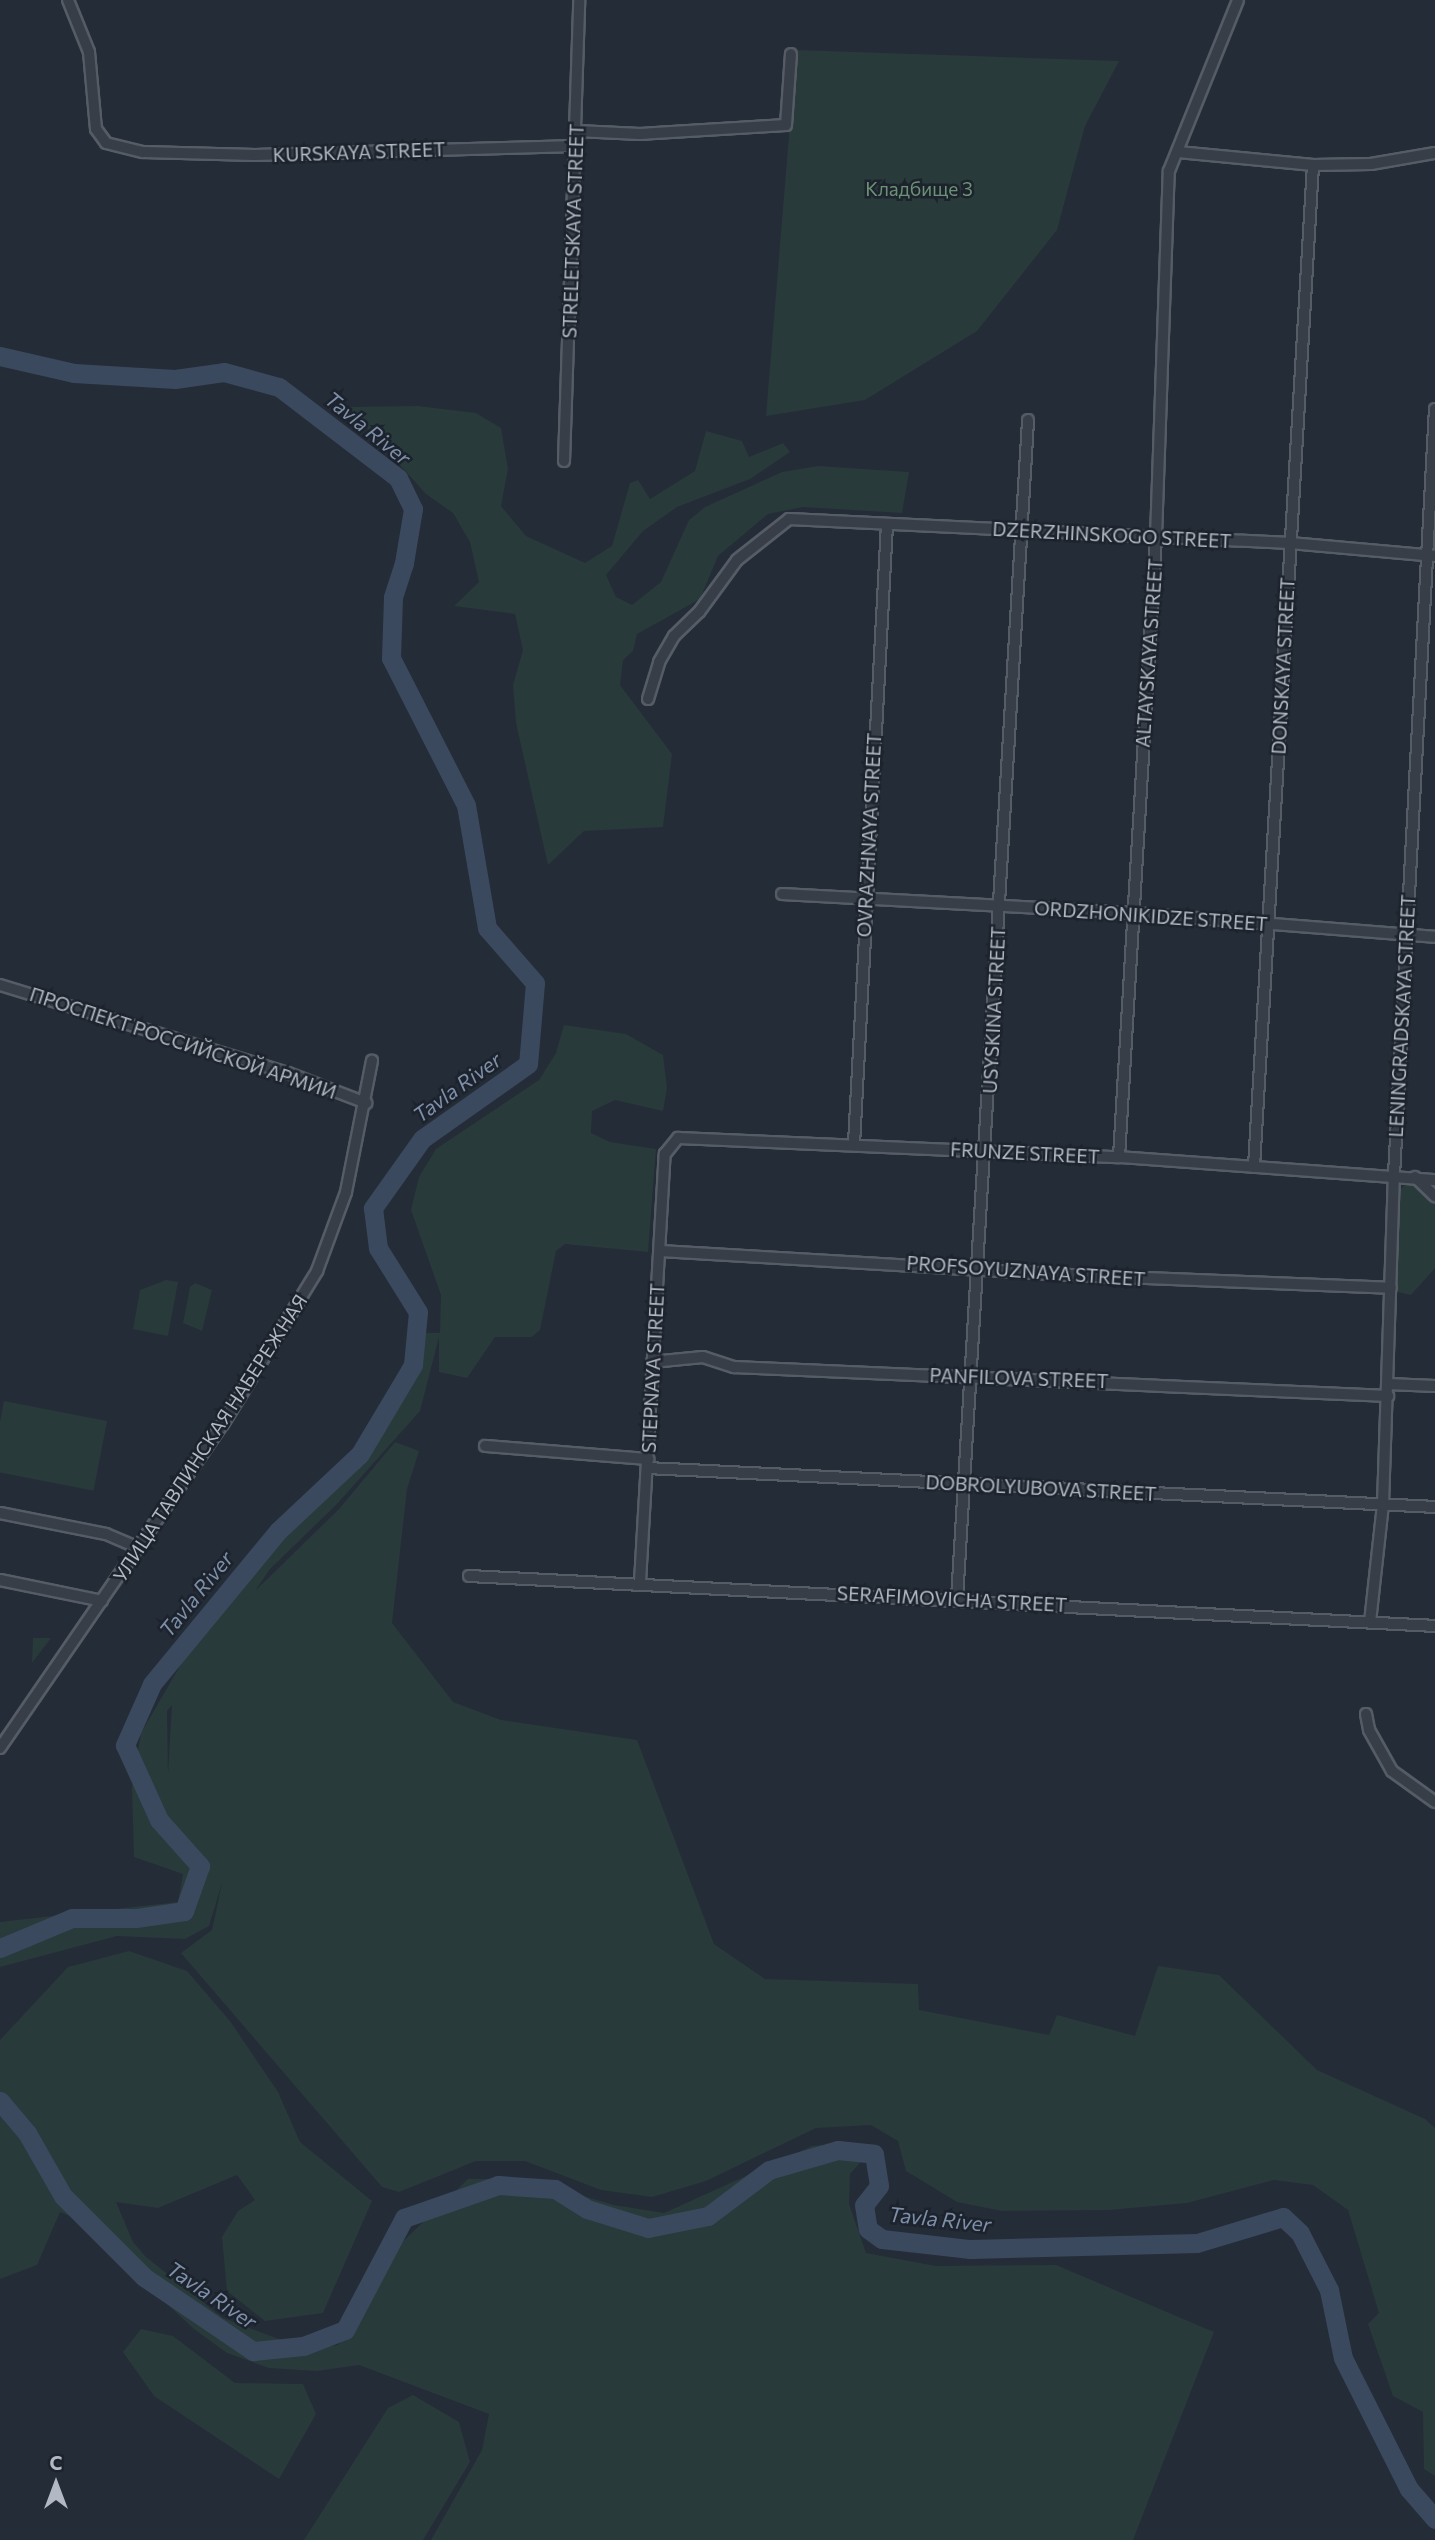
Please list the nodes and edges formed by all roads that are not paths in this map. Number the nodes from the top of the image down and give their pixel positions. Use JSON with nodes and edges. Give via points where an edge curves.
{"nodes":[{"id":1,"x":68,"y":0,"type":"edge"},
{"id":2,"x":579,"y":0,"type":"edge"},
{"id":3,"x":1238,"y":0,"type":"edge"},
{"id":4,"x":792,"y":54,"type":"dead end"},
{"id":5,"x":576,"y":131,"type":"junction"},
{"id":6,"x":576,"y":146,"type":"junction"},
{"id":7,"x":1178,"y":152,"type":"junction"},
{"id":8,"x":1435,"y":153,"type":"edge"},
{"id":9,"x":1313,"y":165,"type":"junction"},
{"id":10,"x":1435,"y":410,"type":"edge"},
{"id":11,"x":1028,"y":421,"type":"dead end"},
{"id":12,"x":564,"y":461,"type":"dead end"},
{"id":13,"x":887,"y":526,"type":"junction"},
{"id":14,"x":1021,"y":530,"type":"junction"},
{"id":15,"x":1156,"y":537,"type":"junction"},
{"id":16,"x":1290,"y":543,"type":"junction"},
{"id":17,"x":1431,"y":556,"type":"edge"},
{"id":18,"x":648,"y":699,"type":"dead end"},
{"id":19,"x":782,"y":894,"type":"dead end"},
{"id":20,"x":865,"y":899,"type":"junction"},
{"id":21,"x":1000,"y":905,"type":"junction"},
{"id":22,"x":1133,"y":913,"type":"junction"},
{"id":23,"x":1268,"y":925,"type":"junction"},
{"id":24,"x":1406,"y":935,"type":"junction"},
{"id":25,"x":1435,"y":937,"type":"edge"},
{"id":26,"x":0,"y":985,"type":"edge"},
{"id":27,"x":372,"y":1061,"type":"dead end"},
{"id":28,"x":366,"y":1103,"type":"junction"},
{"id":29,"x":854,"y":1144,"type":"junction"},
{"id":30,"x":986,"y":1152,"type":"junction"},
{"id":31,"x":665,"y":1154,"type":"joint"},
{"id":32,"x":1119,"y":1157,"type":"junction"},
{"id":33,"x":1254,"y":1167,"type":"junction"},
{"id":34,"x":1394,"y":1175,"type":"junction"},
{"id":35,"x":1415,"y":1177,"type":"junction"},
{"id":36,"x":1435,"y":1180,"type":"edge"},
{"id":37,"x":1435,"y":1196,"type":"edge"},
{"id":38,"x":661,"y":1251,"type":"junction"},
{"id":39,"x":979,"y":1268,"type":"junction"},
{"id":40,"x":1391,"y":1288,"type":"junction"},
{"id":41,"x":652,"y":1362,"type":"junction"},
{"id":42,"x":973,"y":1376,"type":"junction"},
{"id":43,"x":1388,"y":1384,"type":"junction"},
{"id":44,"x":1435,"y":1386,"type":"edge"},
{"id":45,"x":1388,"y":1396,"type":"junction"},
{"id":46,"x":485,"y":1446,"type":"dead end"},
{"id":47,"x":648,"y":1464,"type":"junction"},
{"id":48,"x":965,"y":1485,"type":"junction"},
{"id":49,"x":1383,"y":1504,"type":"junction"},
{"id":50,"x":1435,"y":1507,"type":"edge"},
{"id":51,"x":0,"y":1513,"type":"edge"},
{"id":52,"x":139,"y":1548,"type":"junction"},
{"id":53,"x":469,"y":1576,"type":"dead end"},
{"id":54,"x":0,"y":1580,"type":"edge"},
{"id":55,"x":640,"y":1582,"type":"junction"},
{"id":56,"x":957,"y":1599,"type":"junction"},
{"id":57,"x":102,"y":1601,"type":"junction"},
{"id":58,"x":1370,"y":1622,"type":"junction"},
{"id":59,"x":1435,"y":1626,"type":"edge"},
{"id":60,"x":1366,"y":1714,"type":"dead end"},
{"id":61,"x":0,"y":1748,"type":"edge"},
{"id":62,"x":1435,"y":1802,"type":"edge"}],
"edges":[{"from":1,"to":6,"type":"street","name":"KURSKAYA STREET","via":[[89,52],[96,129],[106,143],[143,152],[255,155]]},
{"from":2,"to":5,"type":"street","name":"STRELETSKAYA STREET"},
{"from":3,"to":7,"type":"street","name":"ALTAYSKAYA STREET"},
{"from":4,"to":5,"type":"street","via":[[786,125],[640,134]]},
{"from":5,"to":6,"type":"street","name":"STRELETSKAYA STREET"},
{"from":6,"to":12,"type":"street","name":"STRELETSKAYA STREET"},
{"from":7,"to":9,"type":"street"},
{"from":7,"to":15,"type":"street","name":"ALTAYSKAYA STREET","via":[[1170,171]]},
{"from":8,"to":9,"type":"street","via":[[1371,164]]},
{"from":9,"to":16,"type":"street","name":"DONSKAYA STREET"},
{"from":10,"to":17,"type":"street","name":"LENINGRADSKAYA STREET"},
{"from":11,"to":14,"type":"street","name":"USYSKINA STREET"},
{"from":13,"to":14,"type":"street","name":"DZERZHINSKOGO STREET"},
{"from":13,"to":18,"type":"street","name":"DZERZHINSKOGO STREET","via":[[789,519],[737,560],[699,612],[674,636],[659,663]]},
{"from":13,"to":20,"type":"street","name":"OVRAZHNAYA STREET"},
{"from":14,"to":15,"type":"street","name":"DZERZHINSKOGO STREET"},
{"from":14,"to":21,"type":"street","name":"USYSKINA STREET"},
{"from":15,"to":16,"type":"street","name":"DZERZHINSKOGO STREET"},
{"from":15,"to":22,"type":"street","name":"ALTAYSKAYA STREET"},
{"from":16,"to":17,"type":"street","name":"DZERZHINSKOGO STREET"},
{"from":16,"to":23,"type":"street","name":"DONSKAYA STREET"},
{"from":17,"to":24,"type":"street","name":"LENINGRADSKAYA STREET"},
{"from":19,"to":20,"type":"street","name":"ORDZHONIKIDZE STREET"},
{"from":20,"to":21,"type":"street","name":"ORDZHONIKIDZE STREET"},
{"from":20,"to":29,"type":"street","name":"OVRAZHNAYA STREET"},
{"from":21,"to":22,"type":"street","name":"ORDZHONIKIDZE STREET"},
{"from":21,"to":30,"type":"street","name":"USYSKINA STREET"},
{"from":22,"to":23,"type":"street","name":"ORDZHONIKIDZE STREET"},
{"from":22,"to":32,"type":"street","name":"ALTAYSKAYA STREET"},
{"from":23,"to":24,"type":"street","name":"ORDZHONIKIDZE STREET"},
{"from":23,"to":33,"type":"street","name":"DONSKAYA STREET"},
{"from":24,"to":25,"type":"street","name":"ORDZHONIKIDZE STREET"},
{"from":24,"to":34,"type":"street","name":"LENINGRADSKAYA STREET"},
{"from":26,"to":28,"type":"street","name":"ПРОСПЕКТ РОССИЙСКОЙ АРМИИ","via":[[288,1073]]},
{"from":27,"to":28,"type":"street","name":"УЛИЦА ТАВЛИНСКАЯ НАБЕРЕЖНАЯ"},
{"from":28,"to":52,"type":"street","name":"УЛИЦА ТАВЛИНСКАЯ НАБЕРЕЖНАЯ","via":[[346,1192],[317,1271],[223,1424]]},
{"from":29,"to":30,"type":"street","name":"FRUNZE STREET"},
{"from":29,"to":31,"type":"street","name":"FRUNZE STREET","via":[[678,1138]]},
{"from":30,"to":32,"type":"street","name":"FRUNZE STREET"},
{"from":30,"to":39,"type":"street","name":"USYSKINA STREET"},
{"from":31,"to":38,"type":"street","name":"STEPNAYA STREET"},
{"from":32,"to":33,"type":"street","name":"FRUNZE STREET"},
{"from":33,"to":34,"type":"street","name":"FRUNZE STREET"},
{"from":34,"to":35,"type":"street","name":"FRUNZE STREET"},
{"from":34,"to":40,"type":"street","name":"LENINGRADSKAYA STREET"},
{"from":35,"to":36,"type":"street","name":"FRUNZE STREET"},
{"from":35,"to":37,"type":"street"},
{"from":38,"to":39,"type":"street","name":"PROFSOYUZNAYA STREET"},
{"from":38,"to":41,"type":"street","name":"STEPNAYA STREET"},
{"from":39,"to":40,"type":"street","name":"PROFSOYUZNAYA STREET"},
{"from":39,"to":42,"type":"street","name":"USYSKINA STREET"},
{"from":40,"to":43,"type":"street","name":"LENINGRADSKAYA STREET"},
{"from":41,"to":42,"type":"street","name":"PANFILOVA STREET","via":[[703,1357],[734,1367]]},
{"from":41,"to":47,"type":"street","name":"STEPNAYA STREET"},
{"from":42,"to":45,"type":"street","name":"PANFILOVA STREET"},
{"from":42,"to":48,"type":"street","name":"USYSKINA STREET"},
{"from":43,"to":44,"type":"street"},
{"from":43,"to":45,"type":"street","name":"LENINGRADSKAYA STREET"},
{"from":45,"to":49,"type":"street","name":"LENINGRADSKAYA STREET"},
{"from":46,"to":47,"type":"street","name":"DOBROLYUBOVA STREET"},
{"from":47,"to":48,"type":"street","name":"DOBROLYUBOVA STREET"},
{"from":47,"to":55,"type":"street","name":"STEPNAYA STREET"},
{"from":48,"to":49,"type":"street","name":"DOBROLYUBOVA STREET"},
{"from":48,"to":56,"type":"street","name":"USYSKINA STREET"},
{"from":49,"to":50,"type":"street","name":"DOBROLYUBOVA STREET"},
{"from":49,"to":58,"type":"street","name":"LENINGRADSKAYA STREET"},
{"from":51,"to":52,"type":"street","via":[[106,1534]]},
{"from":52,"to":57,"type":"street","name":"УЛИЦА ТАВЛИНСКАЯ НАБЕРЕЖНАЯ"},
{"from":53,"to":55,"type":"street","name":"SERAFIMOVICHA STREET"},
{"from":54,"to":57,"type":"street"},
{"from":55,"to":56,"type":"street","name":"SERAFIMOVICHA STREET"},
{"from":56,"to":58,"type":"street","name":"SERAFIMOVICHA STREET"},
{"from":57,"to":61,"type":"street","name":"УЛИЦА ТАВЛИНСКАЯ НАБЕРЕЖНАЯ"},
{"from":58,"to":59,"type":"street","name":"SERAFIMOVICHA STREET"},
{"from":60,"to":62,"type":"street","via":[[1369,1730],[1392,1771]]}]}
